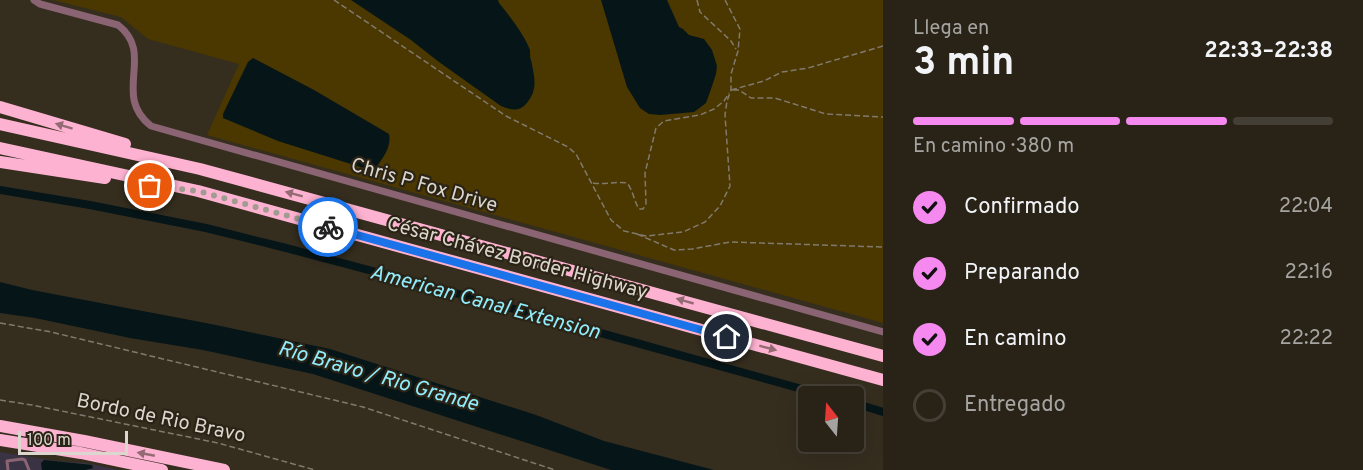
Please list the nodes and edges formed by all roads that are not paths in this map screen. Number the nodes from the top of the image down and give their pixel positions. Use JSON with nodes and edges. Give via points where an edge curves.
{"nodes":[{"id":1,"x":34,"y":0,"type":"edge"},
{"id":2,"x":0,"y":107,"type":"edge"},
{"id":3,"x":0,"y":124,"type":"edge"},
{"id":4,"x":0,"y":148,"type":"edge"},
{"id":5,"x":0,"y":162,"type":"edge"},
{"id":6,"x":200,"y":169,"type":"junction"},
{"id":7,"x":198,"y":191,"type":"junction"},
{"id":8,"x":883,"y":332,"type":"edge"},
{"id":9,"x":883,"y":356,"type":"edge"},
{"id":10,"x":883,"y":380,"type":"edge"},
{"id":11,"x":0,"y":426,"type":"edge"},
{"id":12,"x":0,"y":440,"type":"edge"},
{"id":13,"x":8,"y":470,"type":"edge"},
{"id":14,"x":29,"y":470,"type":"edge"},
{"id":15,"x":162,"y":470,"type":"edge"},
{"id":16,"x":224,"y":470,"type":"edge"}],
"edges":[{"from":1,"to":8,"type":"street","name":"Chris P Fox Drive","via":[[124,29],[134,51],[134,101],[139,115],[151,126]]},
{"from":6,"to":2,"type":"highway","one_way":true},
{"from":3,"to":6,"type":"highway","name":"César Chávez Border Highway"},
{"from":4,"to":7,"type":"highway","name":"César Chávez Border Highway"},
{"from":5,"to":7,"type":"highway"},
{"from":9,"to":6,"type":"highway","name":"César Chávez Border Highway","one_way":true},
{"from":7,"to":10,"type":"highway","name":"César Chávez Border Highway","one_way":true},
{"from":16,"to":11,"type":"highway","one_way":true},
{"from":12,"to":15,"type":"highway"},
{"from":13,"to":14,"type":"lane","via":[[7,461],[22,459]]}]}
